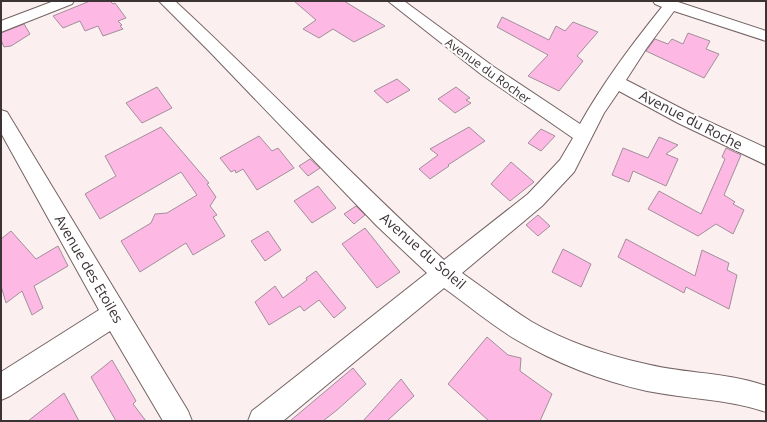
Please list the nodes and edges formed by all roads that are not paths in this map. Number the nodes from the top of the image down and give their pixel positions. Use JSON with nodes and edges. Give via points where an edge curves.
{"nodes":[{"id":1,"x":67,"y":1,"type":"edge"},
{"id":2,"x":166,"y":1,"type":"edge"},
{"id":3,"x":395,"y":1,"type":"edge"},
{"id":4,"x":665,"y":3,"type":"edge"},
{"id":5,"x":1,"y":27,"type":"edge"},
{"id":6,"x":766,"y":36,"type":"edge"},
{"id":7,"x":616,"y":82,"type":"junction"},
{"id":8,"x":1,"y":117,"type":"edge"},
{"id":9,"x":584,"y":136,"type":"junction"},
{"id":10,"x":766,"y":157,"type":"edge"},
{"id":11,"x":444,"y":274,"type":"junction"},
{"id":12,"x":114,"y":314,"type":"junction"},
{"id":13,"x":1,"y":387,"type":"edge"},
{"id":14,"x":766,"y":399,"type":"edge"},
{"id":15,"x":178,"y":421,"type":"edge"},
{"id":16,"x":262,"y":421,"type":"edge"}],
"edges":[{"from":1,"to":5,"type":"street"},
{"from":2,"to":11,"type":"street","name":"Avenue du Soleil","via":[[385,219]]},
{"from":3,"to":9,"type":"street","name":"Avenue du Rocher","via":[[481,67],[540,109]]},
{"from":4,"to":6,"type":"street"},
{"from":4,"to":7,"type":"street"},
{"from":7,"to":9,"type":"street"},
{"from":7,"to":10,"type":"street","name":"Avenue du Roche"},
{"from":8,"to":12,"type":"street","name":"Avenue des Etoiles"},
{"from":9,"to":11,"type":"street","via":[[567,166],[535,200]]},
{"from":11,"to":14,"type":"street","name":"Avenue du Soleil","via":[[523,330],[559,349],[612,370],[648,378],[746,392]]},
{"from":11,"to":16,"type":"street"},
{"from":12,"to":13,"type":"street"},
{"from":12,"to":15,"type":"street","name":"Avenue des Etoiles"}]}
